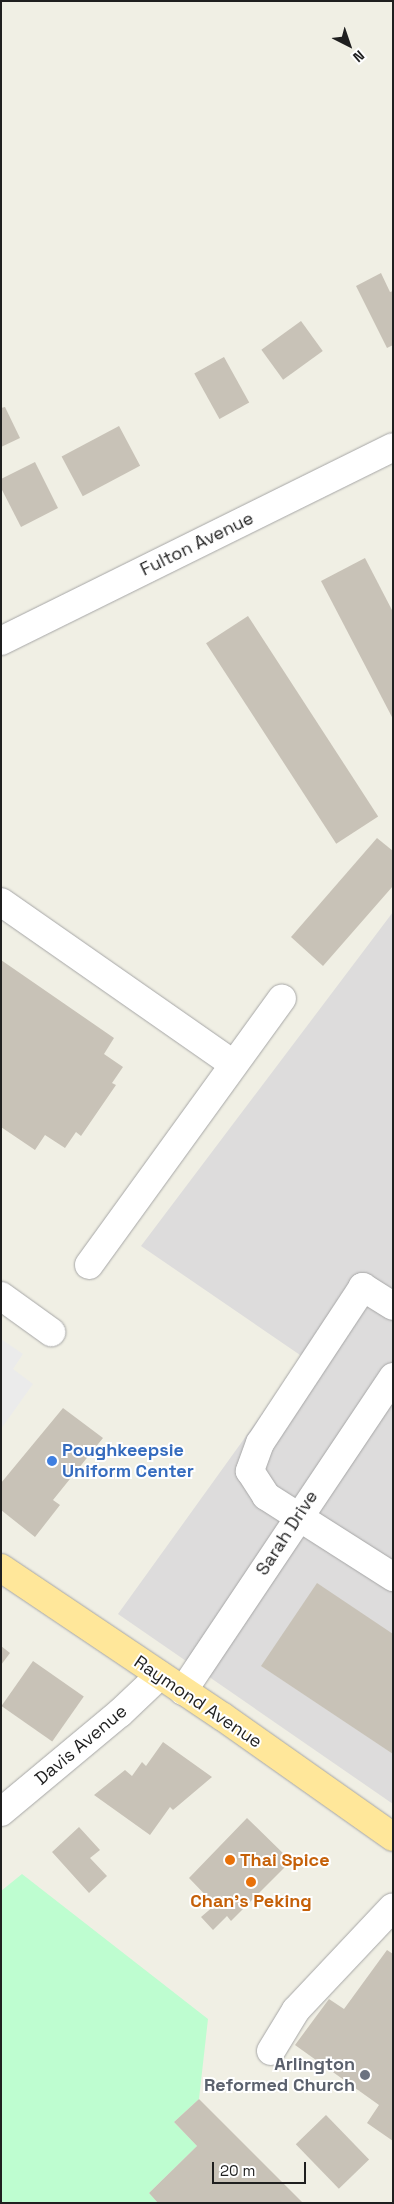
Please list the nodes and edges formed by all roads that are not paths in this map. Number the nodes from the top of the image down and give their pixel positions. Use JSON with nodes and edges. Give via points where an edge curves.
{"nodes":[{"id":1,"x":393,"y":447,"type":"edge"},
{"id":2,"x":5,"y":632,"type":"edge"},
{"id":3,"x":1,"y":902,"type":"edge"},
{"id":4,"x":282,"y":998,"type":"dead end"},
{"id":5,"x":233,"y":1064,"type":"junction"},
{"id":6,"x":89,"y":1265,"type":"dead end"},
{"id":7,"x":1,"y":1296,"type":"edge"},
{"id":8,"x":393,"y":1306,"type":"edge"},
{"id":9,"x":51,"y":1332,"type":"dead end"},
{"id":10,"x":393,"y":1377,"type":"edge"},
{"id":11,"x":299,"y":1514,"type":"junction"},
{"id":12,"x":1,"y":1568,"type":"edge"},
{"id":13,"x":393,"y":1577,"type":"edge"},
{"id":14,"x":159,"y":1676,"type":"junction"},
{"id":15,"x":183,"y":1691,"type":"junction"},
{"id":16,"x":1,"y":1812,"type":"edge"},
{"id":17,"x":393,"y":1837,"type":"edge"},
{"id":18,"x":393,"y":1907,"type":"edge"},
{"id":19,"x":272,"y":2051,"type":"dead end"}],
"edges":[{"from":1,"to":2,"type":"street","name":"Fulton Avenue"},
{"from":3,"to":5,"type":"street"},
{"from":4,"to":5,"type":"street"},
{"from":5,"to":6,"type":"street"},
{"from":7,"to":9,"type":"street"},
{"from":8,"to":11,"type":"street","via":[[363,1287],[260,1443],[250,1471],[266,1496]]},
{"from":10,"to":11,"type":"street","name":"Sarah Drive"},
{"from":11,"to":13,"type":"street"},
{"from":11,"to":15,"type":"street","name":"Sarah Drive"},
{"from":12,"to":14,"type":"main road","name":"Raymond Avenue"},
{"from":14,"to":15,"type":"main road","name":"Raymond Avenue"},
{"from":14,"to":16,"type":"street","name":"Davis Avenue","via":[[120,1713]]},
{"from":15,"to":17,"type":"main road","name":"Raymond Avenue"},
{"from":18,"to":19,"type":"street","via":[[296,2010]]}]}
